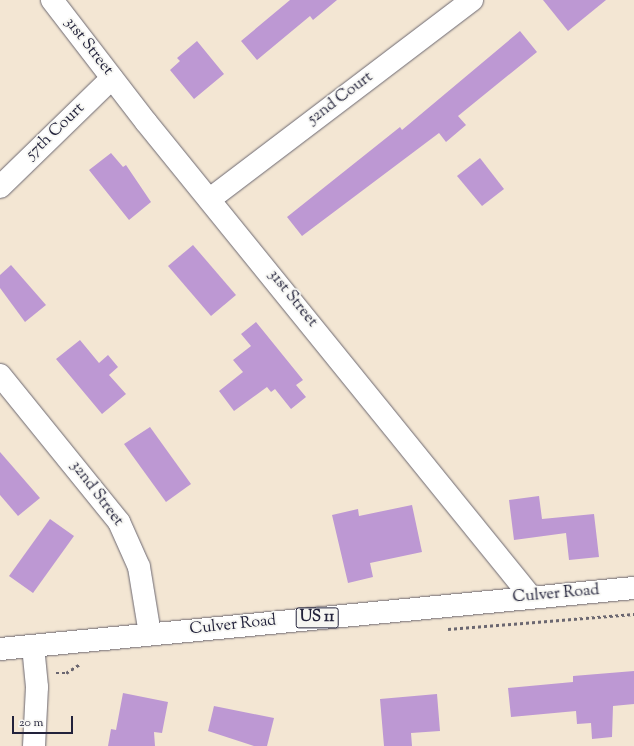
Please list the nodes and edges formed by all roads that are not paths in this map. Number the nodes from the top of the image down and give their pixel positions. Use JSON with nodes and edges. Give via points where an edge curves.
{"nodes":[{"id":1,"x":52,"y":0,"type":"edge"},
{"id":2,"x":472,"y":0,"type":"edge"},
{"id":3,"x":112,"y":78,"type":"junction"},
{"id":4,"x":0,"y":187,"type":"edge"},
{"id":5,"x":210,"y":199,"type":"junction"},
{"id":6,"x":0,"y":375,"type":"edge"},
{"id":7,"x":634,"y":588,"type":"edge"},
{"id":8,"x":531,"y":597,"type":"junction"},
{"id":9,"x":150,"y":634,"type":"junction"},
{"id":10,"x":33,"y":646,"type":"junction"},
{"id":11,"x":0,"y":649,"type":"edge"},
{"id":12,"x":34,"y":746,"type":"edge"}],
"edges":[{"from":1,"to":3,"type":"street","name":"31st Street"},
{"from":2,"to":5,"type":"street","name":"52nd Court"},
{"from":3,"to":4,"type":"street","name":"57th Court"},
{"from":3,"to":5,"type":"street","name":"31st Street"},
{"from":5,"to":8,"type":"street","name":"31st Street"},
{"from":6,"to":9,"type":"street","name":"32nd Street","via":[[119,522],[139,567]]},
{"from":7,"to":8,"type":"street","name":"Culver Road","number":"US 11"},
{"from":8,"to":9,"type":"street","name":"Culver Road","number":"US 11"},
{"from":9,"to":10,"type":"street","name":"Culver Road","number":"US 11"},
{"from":10,"to":11,"type":"street","name":"Culver Road","number":"US 11"},
{"from":10,"to":12,"type":"street","via":[[36,675]]}]}
